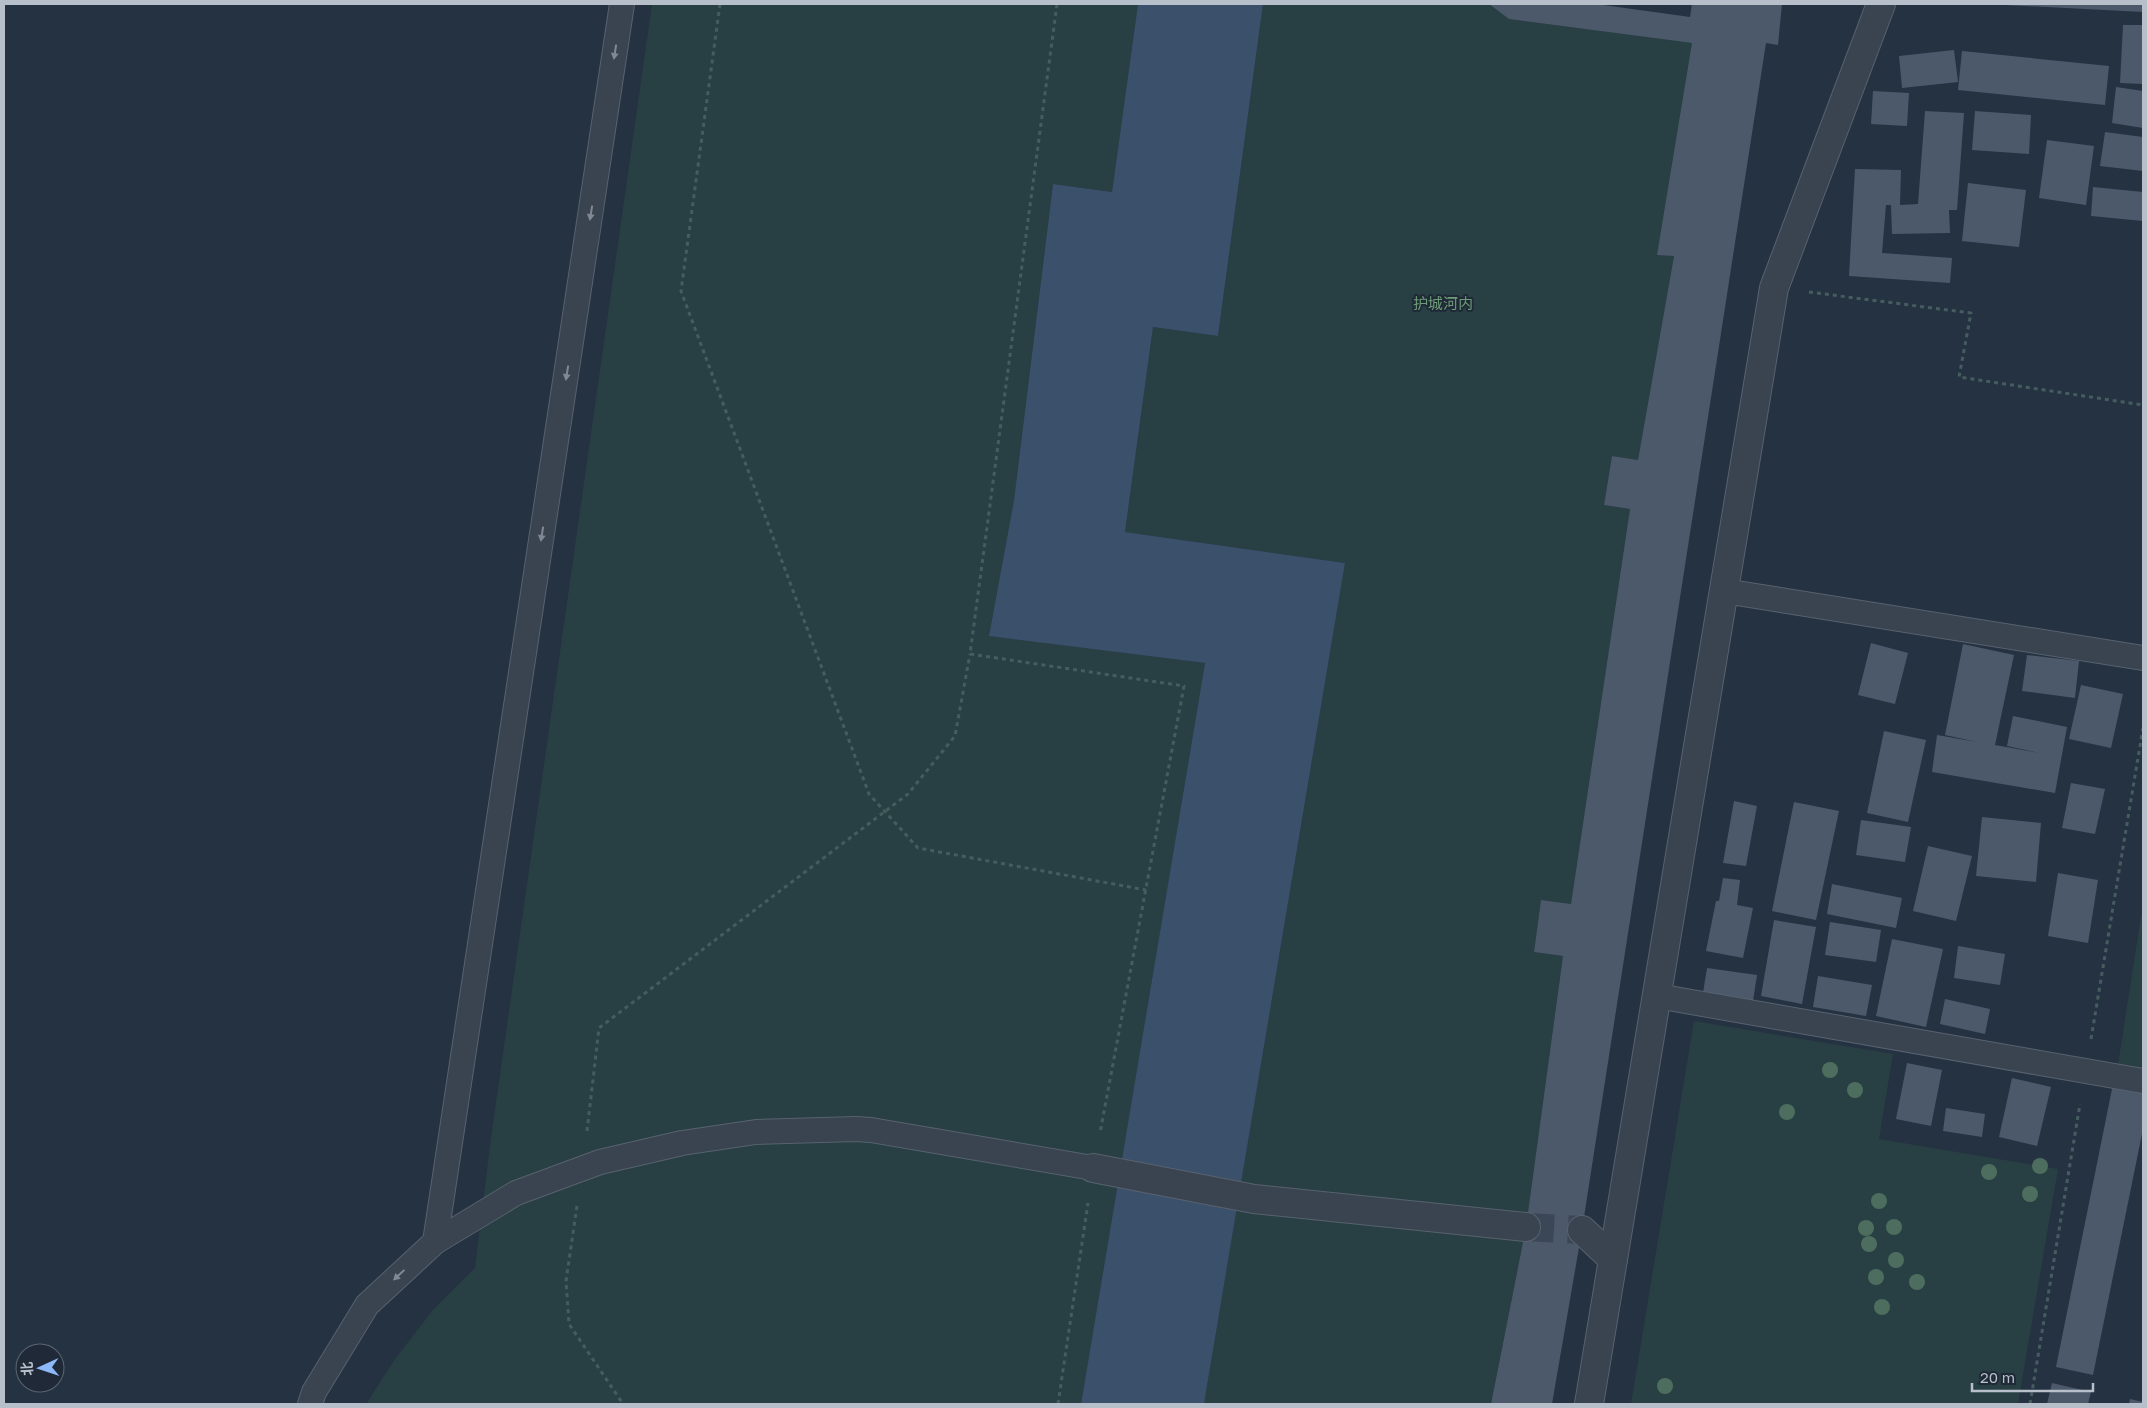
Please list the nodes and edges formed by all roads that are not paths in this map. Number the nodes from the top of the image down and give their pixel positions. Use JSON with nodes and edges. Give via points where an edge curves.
{"nodes":[{"id":1,"x":622,"y":4,"type":"edge"},
{"id":2,"x":1881,"y":4,"type":"edge"},
{"id":3,"x":1724,"y":591,"type":"junction"},
{"id":4,"x":2143,"y":658,"type":"edge"},
{"id":5,"x":1657,"y":996,"type":"junction"},
{"id":6,"x":2143,"y":1081,"type":"edge"},
{"id":7,"x":1093,"y":1168,"type":"joint"},
{"id":8,"x":1526,"y":1227,"type":"tunnel mouth"},
{"id":9,"x":1582,"y":1230,"type":"tunnel mouth"},
{"id":10,"x":435,"y":1242,"type":"junction"},
{"id":11,"x":1614,"y":1259,"type":"junction"},
{"id":12,"x":310,"y":1404,"type":"edge"},
{"id":13,"x":1589,"y":1404,"type":"edge"}],
"edges":[{"from":1,"to":10,"type":"lane","one_way":true},
{"from":2,"to":3,"type":"street","via":[[1774,288]]},
{"from":3,"to":4,"type":"lane"},
{"from":3,"to":5,"type":"street"},
{"from":5,"to":6,"type":"lane"},
{"from":5,"to":11,"type":"street"},
{"from":7,"to":8,"type":"street","via":[[1254,1198]]},
{"from":7,"to":10,"type":"lane","via":[[871,1130],[756,1132],[682,1143],[600,1162],[516,1193]]},
{"from":9,"to":11,"type":"street"},
{"from":10,"to":12,"type":"lane","one_way":true,"via":[[368,1305],[314,1392]]},
{"from":11,"to":13,"type":"street"}]}
